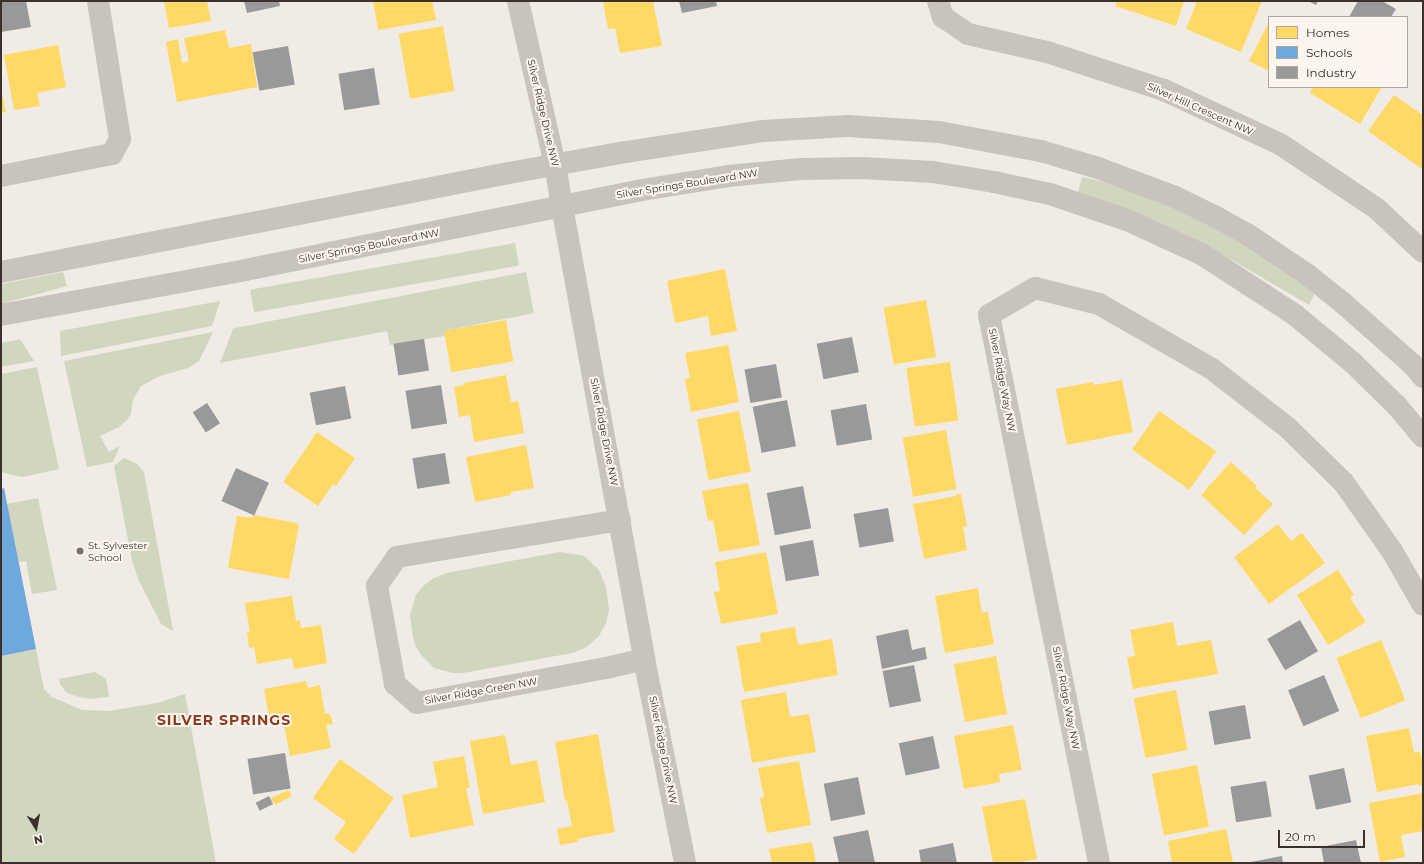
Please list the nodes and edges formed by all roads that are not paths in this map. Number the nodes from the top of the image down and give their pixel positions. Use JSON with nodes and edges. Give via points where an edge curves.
{"nodes":[{"id":1,"x":98,"y":1,"type":"edge"},
{"id":2,"x":518,"y":1,"type":"edge"},
{"id":3,"x":938,"y":1,"type":"edge"},
{"id":4,"x":555,"y":165,"type":"junction"},
{"id":5,"x":1,"y":176,"type":"edge"},
{"id":6,"x":562,"y":206,"type":"junction"},
{"id":7,"x":1423,"y":252,"type":"edge"},
{"id":8,"x":1,"y":272,"type":"edge"},
{"id":9,"x":1,"y":315,"type":"edge"},
{"id":10,"x":1423,"y":377,"type":"edge"},
{"id":11,"x":1423,"y":437,"type":"edge"},
{"id":12,"x":620,"y":520,"type":"junction"},
{"id":13,"x":1423,"y":605,"type":"edge"},
{"id":14,"x":644,"y":659,"type":"junction"},
{"id":15,"x":685,"y":863,"type":"edge"},
{"id":16,"x":1099,"y":863,"type":"edge"}],
"edges":[{"from":1,"to":5,"type":"street","via":[[120,139],[112,154]]},
{"from":2,"to":4,"type":"street","name":"Silver Ridge Drive NW"},
{"from":3,"to":7,"type":"street","name":"Silver Hill Crescent NW","via":[[943,17],[968,34],[1047,52],[1164,90],[1280,144],[1376,208]]},
{"from":4,"to":6,"type":"street","name":"Silver Ridge Drive NW"},
{"from":4,"to":8,"type":"street"},
{"from":4,"to":10,"type":"street","via":[[763,131],[848,126],[939,132],[1040,151],[1098,168],[1175,197],[1247,234],[1344,303]]},
{"from":6,"to":9,"type":"street","name":"Silver Springs Boulevard NW","via":[[245,270]]},
{"from":6,"to":11,"type":"street","name":"Silver Springs Boulevard NW","via":[[728,176],[801,169],[862,168],[933,172],[1050,194],[1127,220],[1203,255],[1295,315],[1353,363],[1397,406]]},
{"from":6,"to":12,"type":"street","name":"Silver Ridge Drive NW"},
{"from":12,"to":14,"type":"street","name":"Silver Ridge Drive NW"},
{"from":12,"to":14,"type":"street","name":"Silver Ridge Green NW","via":[[397,557],[377,586],[395,684],[417,703]]},
{"from":13,"to":16,"type":"street","name":"Silver Ridge Way NW","via":[[1392,551],[1344,483],[1288,428],[1212,368],[1099,304],[1035,288],[989,315]]},
{"from":14,"to":15,"type":"street","name":"Silver Ridge Drive NW"}]}
